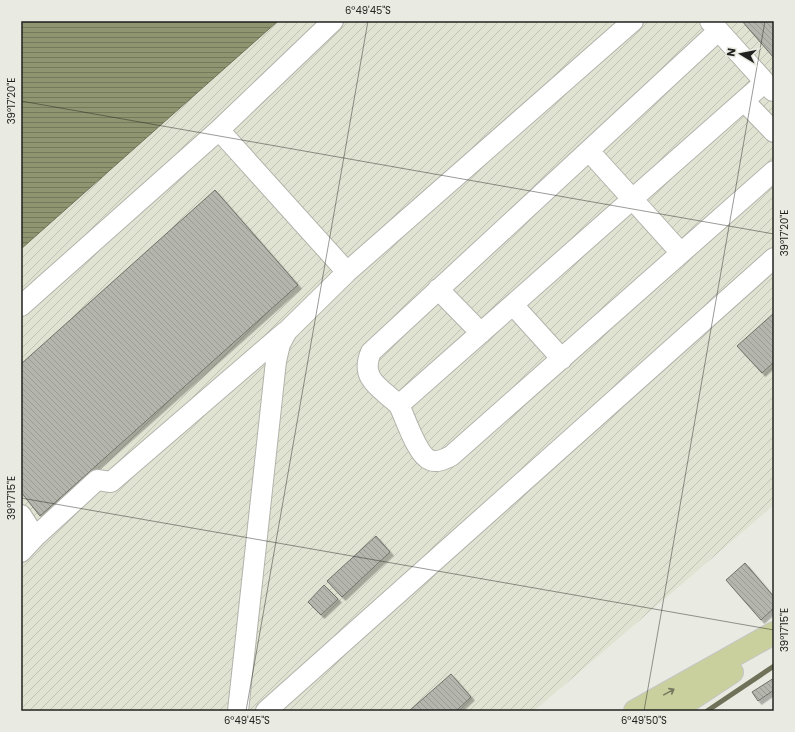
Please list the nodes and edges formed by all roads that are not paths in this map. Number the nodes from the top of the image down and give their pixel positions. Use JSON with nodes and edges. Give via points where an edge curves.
{"nodes":[{"id":1,"x":333,"y":21,"type":"edge"},
{"id":2,"x":633,"y":21,"type":"edge"},
{"id":3,"x":714,"y":26,"type":"edge"},
{"id":4,"x":769,"y":87,"type":"edge"},
{"id":5,"x":744,"y":101,"type":"junction"},
{"id":6,"x":219,"y":130,"type":"junction"},
{"id":7,"x":774,"y":132,"type":"edge"},
{"id":8,"x":589,"y":150,"type":"junction"},
{"id":9,"x":774,"y":171,"type":"edge"},
{"id":10,"x":633,"y":199,"type":"junction"},
{"id":11,"x":681,"y":253,"type":"junction"},
{"id":12,"x":774,"y":258,"type":"edge"},
{"id":13,"x":347,"y":272,"type":"junction"},
{"id":14,"x":438,"y":289,"type":"junction"},
{"id":15,"x":513,"y":305,"type":"junction"},
{"id":16,"x":21,"y":306,"type":"edge"},
{"id":17,"x":287,"y":331,"type":"junction"},
{"id":18,"x":481,"y":333,"type":"junction"},
{"id":19,"x":562,"y":359,"type":"junction"},
{"id":20,"x":400,"y":405,"type":"junction"},
{"id":21,"x":21,"y":515,"type":"edge"},
{"id":22,"x":35,"y":537,"type":"junction"},
{"id":23,"x":21,"y":552,"type":"edge"},
{"id":24,"x":774,"y":633,"type":"edge"},
{"id":25,"x":774,"y":643,"type":"edge"},
{"id":26,"x":238,"y":711,"type":"edge"},
{"id":27,"x":266,"y":711,"type":"edge"},
{"id":28,"x":635,"y":711,"type":"edge"},
{"id":29,"x":674,"y":711,"type":"edge"}],
"edges":[{"from":1,"to":6,"type":"lane"},
{"from":2,"to":13,"type":"lane"},
{"from":3,"to":4,"type":"lane"},
{"from":3,"to":8,"type":"lane"},
{"from":4,"to":5,"type":"lane"},
{"from":5,"to":7,"type":"lane"},
{"from":5,"to":10,"type":"lane"},
{"from":6,"to":13,"type":"lane"},
{"from":6,"to":16,"type":"lane"},
{"from":8,"to":10,"type":"lane"},
{"from":8,"to":14,"type":"lane"},
{"from":9,"to":11,"type":"lane"},
{"from":10,"to":11,"type":"lane"},
{"from":10,"to":15,"type":"lane"},
{"from":11,"to":19,"type":"lane"},
{"from":12,"to":27,"type":"lane"},
{"from":13,"to":17,"type":"lane"},
{"from":14,"to":18,"type":"lane"},
{"from":14,"to":20,"type":"lane","via":[[370,352],[366,362],[371,381]]},
{"from":15,"to":18,"type":"lane"},
{"from":15,"to":19,"type":"lane"},
{"from":17,"to":22,"type":"lane","via":[[111,482],[97,480]]},
{"from":17,"to":26,"type":"lane","via":[[280,344],[276,361]]},
{"from":18,"to":20,"type":"lane"},
{"from":19,"to":20,"type":"lane","via":[[451,456],[439,461],[430,460],[422,454]]},
{"from":21,"to":22,"type":"lane"},
{"from":22,"to":23,"type":"lane"},
{"from":28,"to":24,"type":"main road","one_way":true},
{"from":25,"to":29,"type":"main road"}]}
